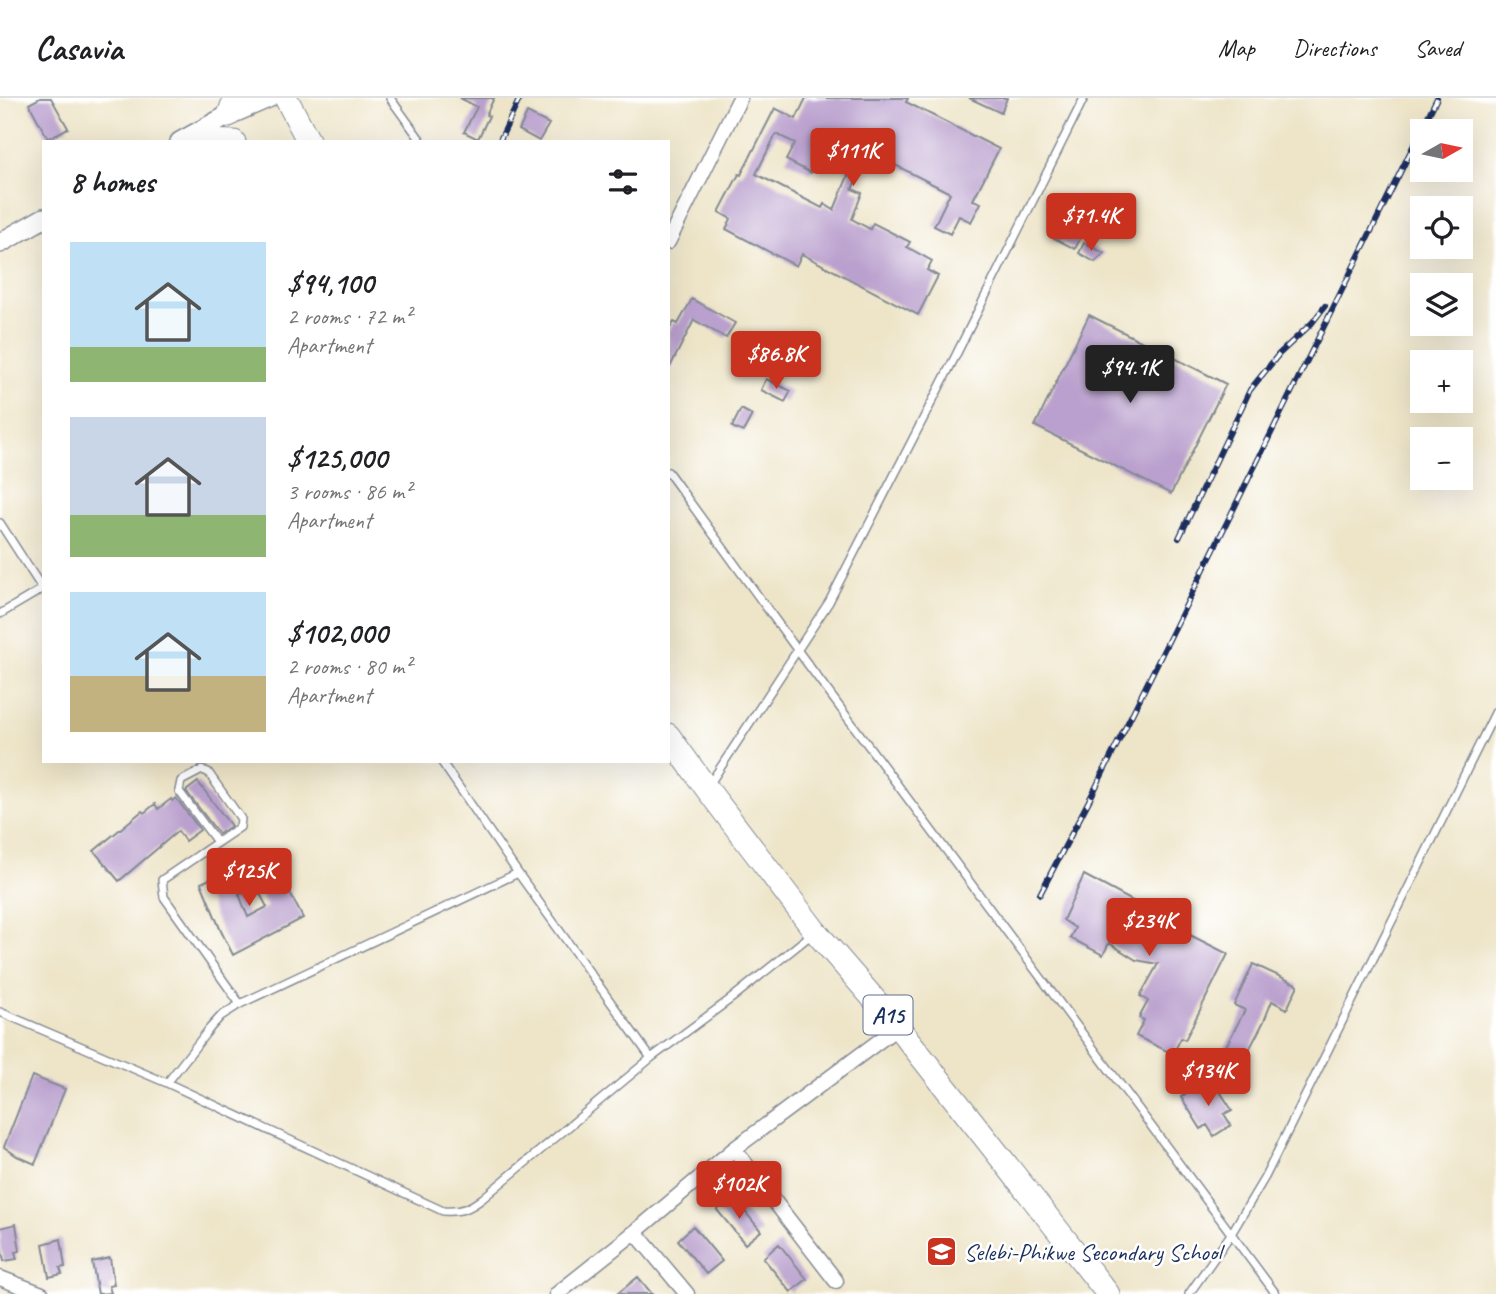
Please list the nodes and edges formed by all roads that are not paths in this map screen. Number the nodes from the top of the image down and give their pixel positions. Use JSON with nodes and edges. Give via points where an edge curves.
{"nodes":[{"id":1,"x":390,"y":98,"type":"edge"},
{"id":2,"x":740,"y":98,"type":"edge"},
{"id":3,"x":1084,"y":98,"type":"edge"},
{"id":4,"x":278,"y":101,"type":"edge"},
{"id":5,"x":232,"y":107,"type":"edge"},
{"id":6,"x":183,"y":140,"type":"edge"},
{"id":7,"x":203,"y":140,"type":"edge"},
{"id":8,"x":295,"y":140,"type":"edge"},
{"id":9,"x":308,"y":140,"type":"edge"},
{"id":10,"x":421,"y":140,"type":"edge"},
{"id":11,"x":42,"y":219,"type":"edge"},
{"id":12,"x":671,"y":233,"type":"edge"},
{"id":13,"x":0,"y":243,"type":"edge"},
{"id":14,"x":670,"y":475,"type":"edge"},
{"id":15,"x":0,"y":523,"type":"edge"},
{"id":16,"x":42,"y":586,"type":"edge"},
{"id":17,"x":42,"y":589,"type":"edge"},
{"id":18,"x":0,"y":614,"type":"edge"},
{"id":19,"x":798,"y":650,"type":"junction"},
{"id":20,"x":1496,"y":712,"type":"edge"},
{"id":21,"x":670,"y":738,"type":"edge"},
{"id":22,"x":443,"y":763,"type":"edge"},
{"id":23,"x":707,"y":789,"type":"junction"},
{"id":24,"x":217,"y":842,"type":"junction"},
{"id":25,"x":518,"y":873,"type":"junction"},
{"id":26,"x":815,"y":931,"type":"junction"},
{"id":27,"x":240,"y":1004,"type":"junction"},
{"id":28,"x":0,"y":1012,"type":"edge"},
{"id":29,"x":898,"y":1027,"type":"junction"},
{"id":30,"x":651,"y":1058,"type":"junction"},
{"id":31,"x":167,"y":1083,"type":"junction"},
{"id":32,"x":734,"y":1149,"type":"junction"},
{"id":33,"x":635,"y":1232,"type":"junction"},
{"id":34,"x":1231,"y":1234,"type":"junction"},
{"id":35,"x":0,"y":1278,"type":"edge"},
{"id":36,"x":836,"y":1281,"type":"dead end"},
{"id":37,"x":42,"y":1294,"type":"edge"},
{"id":38,"x":557,"y":1294,"type":"edge"},
{"id":39,"x":687,"y":1294,"type":"edge"},
{"id":40,"x":1108,"y":1294,"type":"edge"},
{"id":41,"x":1189,"y":1294,"type":"edge"},
{"id":42,"x":1276,"y":1294,"type":"edge"}],
"edges":[{"from":1,"to":10,"type":"lane"},
{"from":2,"to":12,"type":"street"},
{"from":3,"to":19,"type":"lane","via":[[829,602]]},
{"from":4,"to":5,"type":"street"},
{"from":4,"to":7,"type":"street"},
{"from":4,"to":8,"type":"main road"},
{"from":4,"to":9,"type":"main road"},
{"from":5,"to":6,"type":"street"},
{"from":11,"to":13,"type":"street"},
{"from":14,"to":19,"type":"lane"},
{"from":15,"to":16,"type":"lane"},
{"from":17,"to":18,"type":"lane"},
{"from":19,"to":23,"type":"lane"},
{"from":19,"to":34,"type":"lane"},
{"from":20,"to":34,"type":"lane","via":[[1265,1177]]},
{"from":21,"to":23,"type":"main road","number":"A15"},
{"from":22,"to":25,"type":"lane"},
{"from":23,"to":26,"type":"main road","number":"A15"},
{"from":24,"to":24,"type":"lane","via":[[240,827],[240,819],[208,772],[202,770],[181,781],[179,791]]},
{"from":24,"to":27,"type":"lane","via":[[162,880],[164,897]]},
{"from":25,"to":27,"type":"lane"},
{"from":25,"to":30,"type":"lane"},
{"from":26,"to":29,"type":"main road","number":"A15"},
{"from":26,"to":30,"type":"lane"},
{"from":27,"to":31,"type":"lane","via":[[221,1016]]},
{"from":28,"to":31,"type":"lane"},
{"from":29,"to":32,"type":"street"},
{"from":29,"to":40,"type":"main road","number":"A15"},
{"from":30,"to":31,"type":"lane","via":[[484,1198],[456,1212],[443,1211]]},
{"from":32,"to":33,"type":"street"},
{"from":32,"to":36,"type":"street"},
{"from":33,"to":38,"type":"street"},
{"from":33,"to":39,"type":"street"},
{"from":34,"to":41,"type":"lane"},
{"from":34,"to":42,"type":"lane"},
{"from":35,"to":37,"type":"street"}]}
